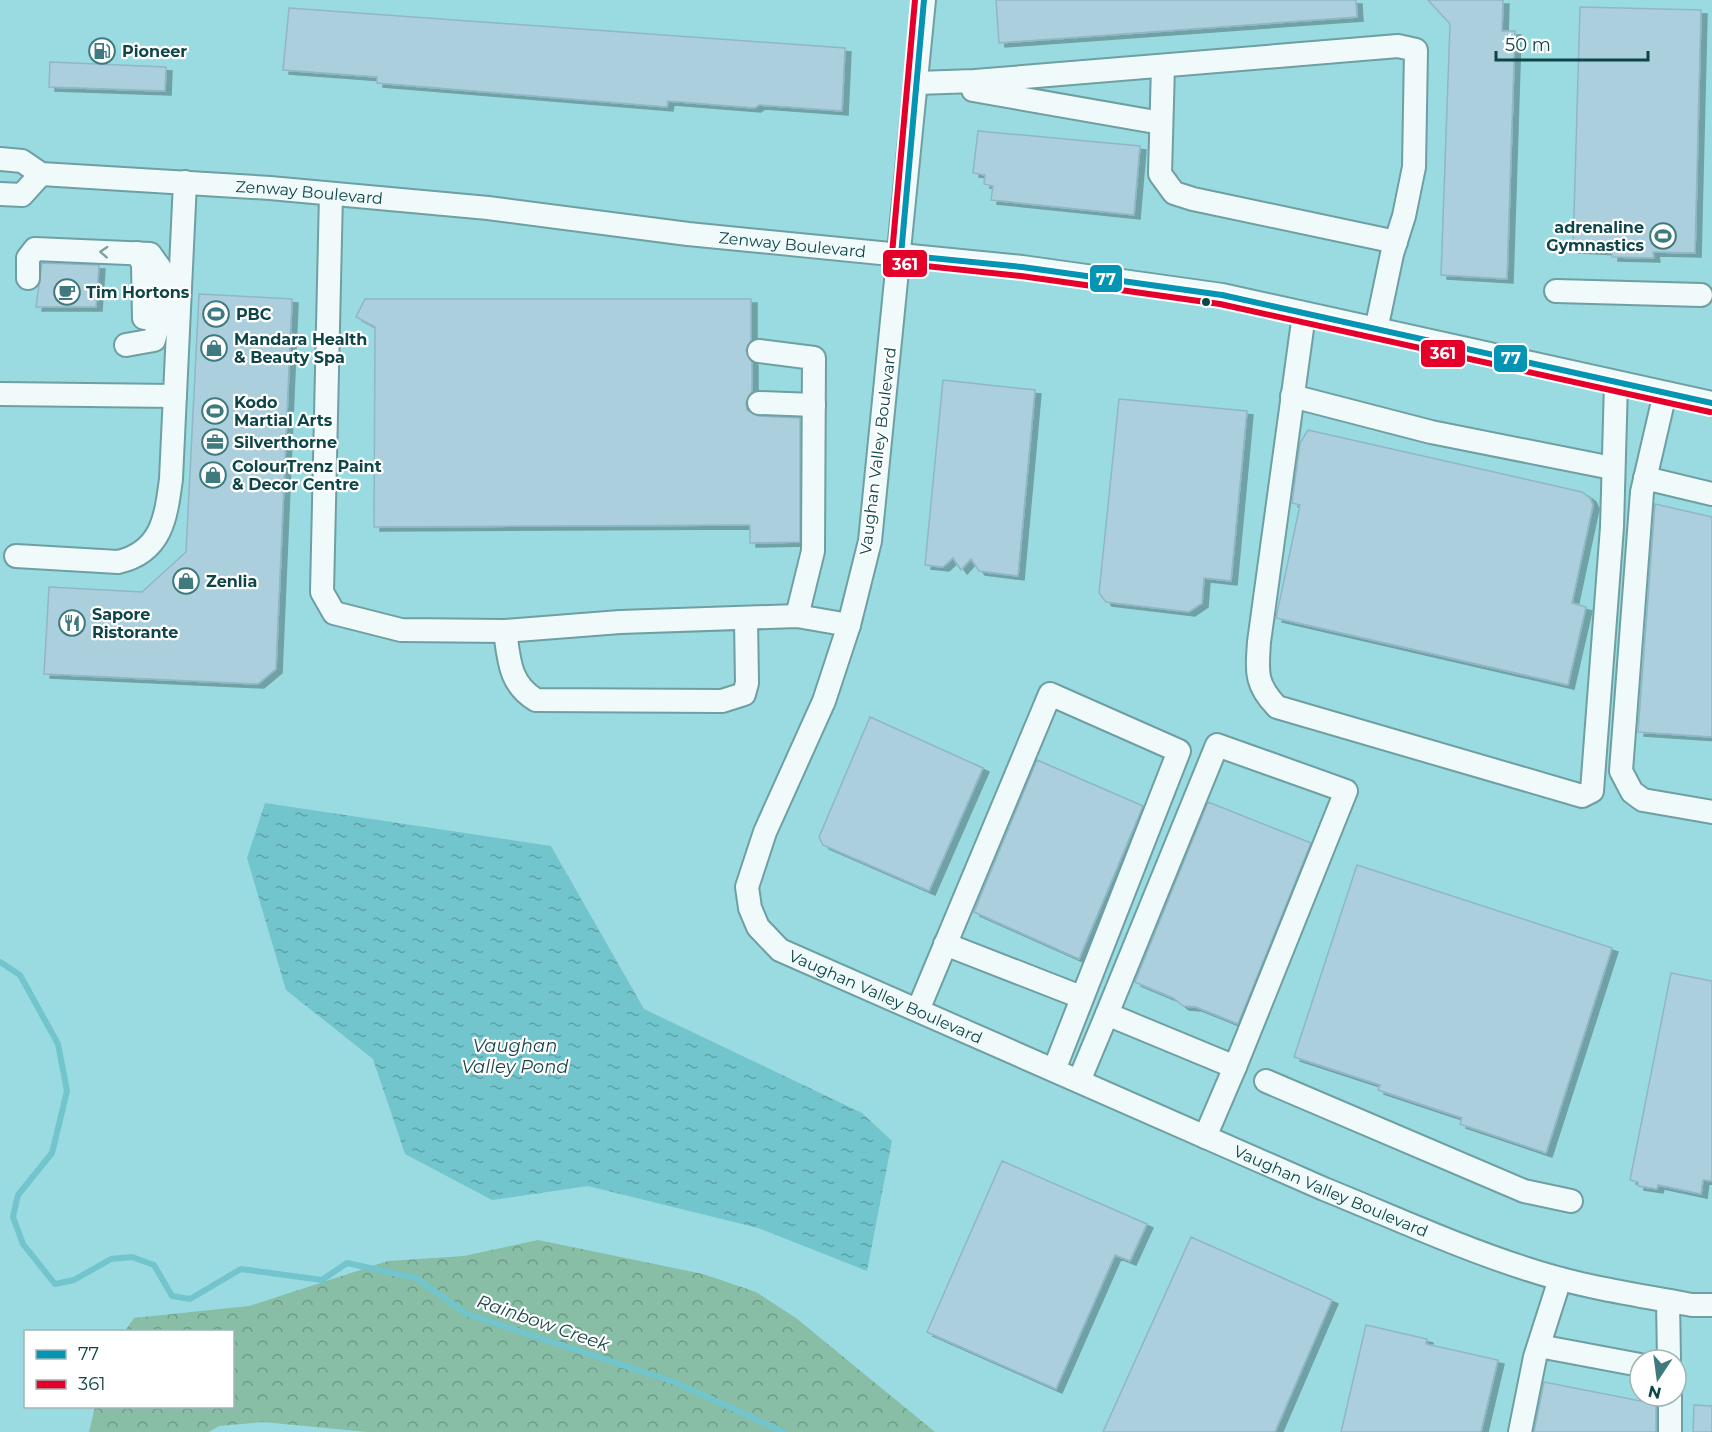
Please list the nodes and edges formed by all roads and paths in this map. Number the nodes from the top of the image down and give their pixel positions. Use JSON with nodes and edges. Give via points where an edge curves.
{"nodes":[{"id":1,"x":924,"y":0,"type":"edge"},
{"id":2,"x":1163,"y":66,"type":"junction"},
{"id":3,"x":925,"y":83,"type":"junction"},
{"id":4,"x":1161,"y":123,"type":"junction"},
{"id":5,"x":0,"y":159,"type":"edge"},
{"id":6,"x":41,"y":174,"type":"junction"},
{"id":7,"x":185,"y":182,"type":"junction"},
{"id":8,"x":0,"y":194,"type":"edge"},
{"id":9,"x":331,"y":194,"type":"junction"},
{"id":10,"x":1396,"y":242,"type":"junction"},
{"id":11,"x":901,"y":255,"type":"junction"},
{"id":12,"x":28,"y":278,"type":"dead end"},
{"id":13,"x":1556,"y":291,"type":"dead end"},
{"id":14,"x":1701,"y":295,"type":"dead end"},
{"id":15,"x":1304,"y":314,"type":"junction"},
{"id":16,"x":1376,"y":330,"type":"junction"},
{"id":17,"x":134,"y":344,"type":"dead end"},
{"id":18,"x":759,"y":351,"type":"dead end"},
{"id":19,"x":1616,"y":383,"type":"junction"},
{"id":20,"x":1665,"y":393,"type":"junction"},
{"id":21,"x":0,"y":394,"type":"edge"},
{"id":22,"x":175,"y":396,"type":"junction"},
{"id":23,"x":1292,"y":396,"type":"junction"},
{"id":24,"x":759,"y":403,"type":"dead end"},
{"id":25,"x":1712,"y":404,"type":"edge"},
{"id":26,"x":814,"y":405,"type":"junction"},
{"id":27,"x":1612,"y":468,"type":"junction"},
{"id":28,"x":1645,"y":478,"type":"junction"},
{"id":29,"x":1712,"y":494,"type":"edge"},
{"id":30,"x":16,"y":556,"type":"dead end"},
{"id":31,"x":797,"y":616,"type":"junction"},
{"id":32,"x":746,"y":619,"type":"junction"},
{"id":33,"x":849,"y":625,"type":"junction"},
{"id":34,"x":505,"y":631,"type":"junction"},
{"id":35,"x":1712,"y":812,"type":"edge"},
{"id":36,"x":945,"y":944,"type":"junction"},
{"id":37,"x":1081,"y":997,"type":"junction"},
{"id":38,"x":918,"y":1010,"type":"junction"},
{"id":39,"x":1107,"y":1014,"type":"junction"},
{"id":40,"x":1235,"y":1067,"type":"junction"},
{"id":41,"x":1054,"y":1070,"type":"junction"},
{"id":42,"x":1079,"y":1081,"type":"junction"},
{"id":43,"x":1266,"y":1082,"type":"dead end"},
{"id":44,"x":1204,"y":1137,"type":"junction"},
{"id":45,"x":1571,"y":1201,"type":"dead end"},
{"id":46,"x":1560,"y":1279,"type":"junction"},
{"id":47,"x":1668,"y":1301,"type":"junction"},
{"id":48,"x":1712,"y":1305,"type":"edge"},
{"id":49,"x":1539,"y":1346,"type":"junction"},
{"id":50,"x":1669,"y":1348,"type":"edge"},
{"id":51,"x":1628,"y":1363,"type":"edge"},
{"id":52,"x":1670,"y":1408,"type":"edge"},
{"id":53,"x":1520,"y":1432,"type":"edge"},
{"id":54,"x":1670,"y":1432,"type":"edge"}],
"edges":[{"from":1,"to":3,"type":"street","name":"Vaughan Valley Boulevard"},
{"from":2,"to":3,"type":"street"},
{"from":2,"to":4,"type":"street"},
{"from":2,"to":10,"type":"street","via":[[1398,46],[1416,50],[1413,167]]},
{"from":3,"to":4,"type":"street"},
{"from":3,"to":11,"type":"street","name":"Vaughan Valley Boulevard"},
{"from":4,"to":10,"type":"street","via":[[1160,174],[1174,193]]},
{"from":5,"to":6,"type":"street","name":"Zenway Boulevard","via":[[22,160]]},
{"from":6,"to":7,"type":"street","name":"Zenway Boulevard"},
{"from":6,"to":8,"type":"street","via":[[22,195]]},
{"from":7,"to":9,"type":"street","name":"Zenway Boulevard"},
{"from":7,"to":22,"type":"street"},
{"from":9,"to":11,"type":"street","name":"Zenway Boulevard"},
{"from":9,"to":34,"type":"street","via":[[322,592],[334,613],[401,630]]},
{"from":10,"to":16,"type":"street"},
{"from":11,"to":15,"type":"street","name":"Zenway Boulevard","via":[[1022,267],[1222,295]]},
{"from":11,"to":33,"type":"street","name":"Vaughan Valley Boulevard","via":[[870,541]]},
{"from":17,"to":12,"type":"street","one_way":true,"via":[[153,340],[158,326],[160,268],[150,254],[35,249],[28,258]]},
{"from":13,"to":14,"type":"street"},
{"from":15,"to":16,"type":"street","name":"Zenway Boulevard"},
{"from":15,"to":23,"type":"street"},
{"from":16,"to":19,"type":"street","name":"Zenway Boulevard"},
{"from":18,"to":26,"type":"street","via":[[814,358]]},
{"from":19,"to":20,"type":"street","name":"Zenway Boulevard"},
{"from":19,"to":27,"type":"street"},
{"from":20,"to":25,"type":"street","name":"Zenway Boulevard"},
{"from":20,"to":28,"type":"street"},
{"from":21,"to":22,"type":"street"},
{"from":22,"to":30,"type":"street","via":[[167,510],[164,524],[148,547],[132,559],[118,562]]},
{"from":23,"to":27,"type":"street","via":[[1431,432]]},
{"from":23,"to":27,"type":"street","via":[[1259,642],[1257,677],[1266,696],[1277,707],[1582,796],[1592,791],[1612,527]]},
{"from":24,"to":26,"type":"street"},
{"from":26,"to":31,"type":"street","via":[[813,550]]},
{"from":28,"to":29,"type":"street"},
{"from":28,"to":35,"type":"street","via":[[1621,771],[1632,792],[1643,800]]},
{"from":31,"to":32,"type":"street"},
{"from":31,"to":33,"type":"street"},
{"from":32,"to":34,"type":"street","via":[[620,622]]},
{"from":32,"to":34,"type":"street","via":[[744,694],[722,701],[536,700],[521,691],[510,666]]},
{"from":33,"to":38,"type":"street","name":"Vaughan Valley Boulevard","via":[[824,701],[765,832],[747,887],[750,908],[758,927],[780,950]]},
{"from":36,"to":37,"type":"street"},
{"from":36,"to":37,"type":"street","via":[[1050,694],[1179,751]]},
{"from":36,"to":38,"type":"street"},
{"from":37,"to":41,"type":"street"},
{"from":38,"to":41,"type":"street","name":"Vaughan Valley Boulevard"},
{"from":39,"to":40,"type":"street"},
{"from":39,"to":40,"type":"street","via":[[1217,745],[1346,791]]},
{"from":39,"to":42,"type":"street"},
{"from":40,"to":44,"type":"street"},
{"from":41,"to":42,"type":"street","name":"Vaughan Valley Boulevard"},
{"from":42,"to":44,"type":"street","name":"Vaughan Valley Boulevard"},
{"from":43,"to":45,"type":"street","via":[[1524,1191]]},
{"from":44,"to":46,"type":"street","name":"Vaughan Valley Boulevard","via":[[1334,1193]]},
{"from":46,"to":47,"type":"street","name":"Vaughan Valley Boulevard"},
{"from":46,"to":49,"type":"street"},
{"from":47,"to":48,"type":"street","name":"Vaughan Valley Boulevard"},
{"from":47,"to":50,"type":"street"},
{"from":49,"to":51,"type":"street"},
{"from":49,"to":53,"type":"street"},
{"from":52,"to":54,"type":"street"}]}
